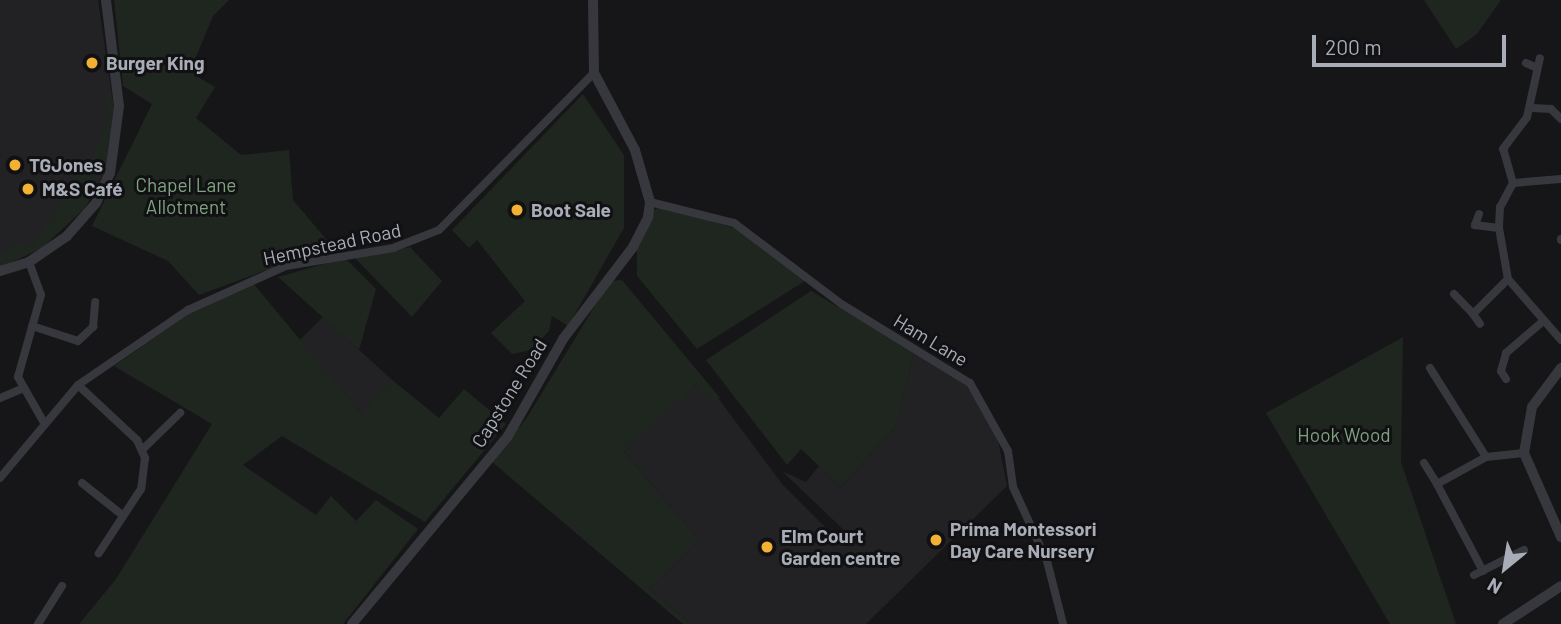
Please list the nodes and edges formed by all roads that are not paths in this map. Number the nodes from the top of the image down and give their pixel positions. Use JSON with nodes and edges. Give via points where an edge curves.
{"nodes":[{"id":1,"x":106,"y":0,"type":"edge"},
{"id":2,"x":593,"y":0,"type":"edge"},
{"id":3,"x":1541,"y":58,"type":"dead end"},
{"id":4,"x":1526,"y":63,"type":"dead end"},
{"id":5,"x":1536,"y":68,"type":"junction"},
{"id":6,"x":594,"y":73,"type":"junction"},
{"id":7,"x":1532,"y":108,"type":"junction"},
{"id":8,"x":1561,"y":119,"type":"edge"},
{"id":9,"x":1561,"y":180,"type":"edge"},
{"id":10,"x":1513,"y":183,"type":"junction"},
{"id":11,"x":650,"y":202,"type":"junction"},
{"id":12,"x":1479,"y":214,"type":"dead end"},
{"id":13,"x":1499,"y":229,"type":"junction"},
{"id":14,"x":29,"y":262,"type":"junction"},
{"id":15,"x":0,"y":271,"type":"edge"},
{"id":16,"x":1508,"y":279,"type":"junction"},
{"id":17,"x":1454,"y":294,"type":"dead end"},
{"id":18,"x":95,"y":302,"type":"dead end"},
{"id":19,"x":1473,"y":314,"type":"junction"},
{"id":20,"x":1541,"y":323,"type":"junction"},
{"id":21,"x":1480,"y":324,"type":"dead end"},
{"id":22,"x":32,"y":326,"type":"junction"},
{"id":23,"x":1560,"y":336,"type":"edge"},
{"id":24,"x":1430,"y":368,"type":"dead end"},
{"id":25,"x":1561,"y":368,"type":"edge"},
{"id":26,"x":1506,"y":379,"type":"dead end"},
{"id":27,"x":78,"y":385,"type":"junction"},
{"id":28,"x":20,"y":389,"type":"junction"},
{"id":29,"x":0,"y":398,"type":"edge"},
{"id":30,"x":180,"y":413,"type":"dead end"},
{"id":31,"x":43,"y":421,"type":"junction"},
{"id":32,"x":143,"y":449,"type":"junction"},
{"id":33,"x":1524,"y":453,"type":"junction"},
{"id":34,"x":1486,"y":457,"type":"junction"},
{"id":35,"x":1424,"y":463,"type":"dead end"},
{"id":36,"x":0,"y":478,"type":"edge"},
{"id":37,"x":82,"y":483,"type":"dead end"},
{"id":38,"x":1437,"y":484,"type":"junction"},
{"id":39,"x":121,"y":514,"type":"junction"},
{"id":40,"x":1560,"y":531,"type":"edge"},
{"id":41,"x":1524,"y":550,"type":"dead end"},
{"id":42,"x":99,"y":552,"type":"dead end"},
{"id":43,"x":1483,"y":570,"type":"junction"},
{"id":44,"x":1474,"y":575,"type":"dead end"},
{"id":45,"x":62,"y":586,"type":"dead end"},
{"id":46,"x":1561,"y":586,"type":"edge"},
{"id":47,"x":38,"y":624,"type":"edge"},
{"id":48,"x":352,"y":624,"type":"edge"},
{"id":49,"x":1063,"y":624,"type":"edge"},
{"id":50,"x":1503,"y":624,"type":"edge"}],
"edges":[{"from":1,"to":14,"type":"street","via":[[119,106],[110,173],[78,226]]},
{"from":2,"to":6,"type":"street"},
{"from":3,"to":5,"type":"street"},
{"from":4,"to":5,"type":"street"},
{"from":5,"to":7,"type":"street"},
{"from":6,"to":11,"type":"street","via":[[628,132]]},
{"from":6,"to":27,"type":"street","name":"Hempstead Road","via":[[439,230],[408,244],[253,278],[188,310]]},
{"from":7,"to":8,"type":"street","via":[[1551,108]]},
{"from":7,"to":10,"type":"street","via":[[1503,149]]},
{"from":9,"to":10,"type":"street"},
{"from":10,"to":13,"type":"street","via":[[1500,207]]},
{"from":11,"to":48,"type":"street","name":"Capstone Road","via":[[634,247],[563,339],[508,436]]},
{"from":11,"to":49,"type":"street","name":"Ham Lane","via":[[734,223],[843,305],[970,383],[1008,451],[1013,487],[1046,561]]},
{"from":12,"to":13,"type":"street","via":[[1474,229]]},
{"from":13,"to":16,"type":"street"},
{"from":14,"to":15,"type":"street"},
{"from":14,"to":22,"type":"street","via":[[41,291]]},
{"from":16,"to":19,"type":"street"},
{"from":16,"to":20,"type":"street"},
{"from":17,"to":19,"type":"street"},
{"from":18,"to":22,"type":"street","via":[[93,327],[78,341]]},
{"from":19,"to":21,"type":"street"},
{"from":20,"to":23,"type":"street"},
{"from":20,"to":26,"type":"street","via":[[1506,353],[1501,371]]},
{"from":22,"to":28,"type":"street","via":[[18,367]]},
{"from":24,"to":34,"type":"street"},
{"from":25,"to":33,"type":"street","via":[[1532,407]]},
{"from":27,"to":31,"type":"street","name":"Hempstead Road"},
{"from":27,"to":32,"type":"street"},
{"from":28,"to":29,"type":"street"},
{"from":28,"to":31,"type":"street"},
{"from":30,"to":32,"type":"street"},
{"from":31,"to":36,"type":"street","name":"Hempstead Road"},
{"from":32,"to":39,"type":"street","via":[[143,483]]},
{"from":33,"to":34,"type":"street"},
{"from":33,"to":40,"type":"street"},
{"from":34,"to":38,"type":"street"},
{"from":35,"to":38,"type":"street"},
{"from":37,"to":39,"type":"street"},
{"from":38,"to":43,"type":"street"},
{"from":39,"to":42,"type":"street"},
{"from":41,"to":43,"type":"street"},
{"from":43,"to":44,"type":"street"},
{"from":45,"to":47,"type":"street"},
{"from":46,"to":50,"type":"street"}]}
